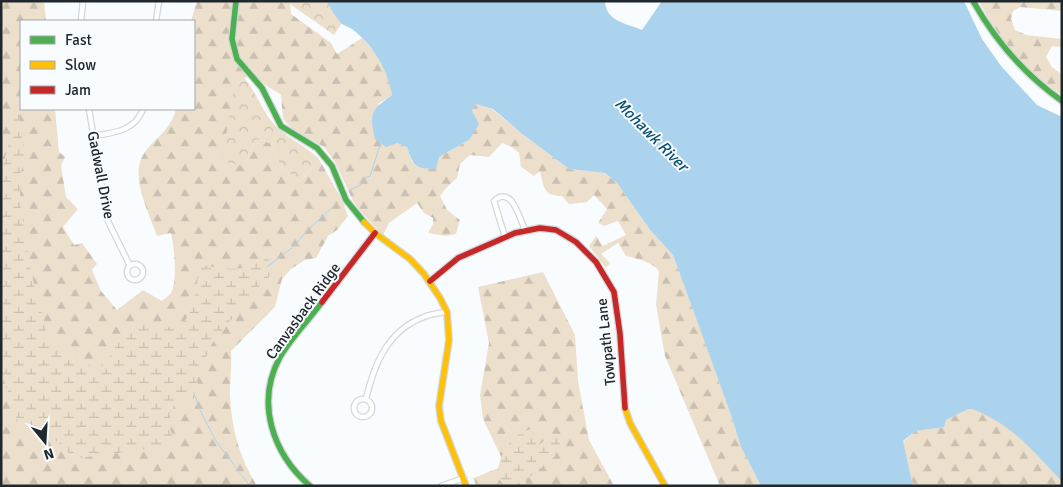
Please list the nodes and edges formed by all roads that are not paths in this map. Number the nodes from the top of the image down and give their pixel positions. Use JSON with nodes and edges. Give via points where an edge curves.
{"nodes":[{"id":1,"x":83,"y":1,"type":"edge"},
{"id":2,"x":159,"y":1,"type":"edge"},
{"id":3,"x":236,"y":1,"type":"edge"},
{"id":4,"x":973,"y":1,"type":"edge"},
{"id":5,"x":81,"y":20,"type":"edge"},
{"id":6,"x":156,"y":20,"type":"edge"},
{"id":7,"x":1062,"y":101,"type":"edge"},
{"id":8,"x":89,"y":110,"type":"edge"},
{"id":9,"x":144,"y":110,"type":"edge"},
{"id":10,"x":93,"y":136,"type":"junction"},
{"id":11,"x":525,"y":230,"type":"junction"},
{"id":12,"x":375,"y":233,"type":"junction"},
{"id":13,"x":505,"y":237,"type":"junction"},
{"id":14,"x":130,"y":266,"type":"dead end"},
{"id":15,"x":430,"y":282,"type":"junction"},
{"id":16,"x":447,"y":312,"type":"junction"},
{"id":17,"x":366,"y":399,"type":"junction"},
{"id":18,"x":464,"y":478,"type":"junction"},
{"id":19,"x":310,"y":486,"type":"edge"},
{"id":20,"x":441,"y":486,"type":"edge"},
{"id":21,"x":466,"y":486,"type":"edge"},
{"id":22,"x":665,"y":486,"type":"edge"}],
"edges":[{"from":1,"to":5,"type":"street"},
{"from":2,"to":6,"type":"street"},
{"from":3,"to":12,"type":"street","via":[[232,39],[236,59],[262,88],[281,126],[317,148],[332,166],[346,200]]},
{"from":4,"to":7,"type":"street","via":[[992,32],[1023,70]]},
{"from":8,"to":10,"type":"street","name":"Gadwall Drive"},
{"from":9,"to":10,"type":"street","via":[[133,125],[122,131]]},
{"from":10,"to":14,"type":"street","name":"Gadwall Drive","via":[[107,219]]},
{"from":11,"to":13,"type":"street","name":"Towpath Lane"},
{"from":11,"to":13,"type":"street","via":[[510,199],[500,196],[494,201]]},
{"from":11,"to":22,"type":"street","name":"Towpath Lane","via":[[556,230],[576,242],[596,262],[609,282],[617,308],[625,412]]},
{"from":12,"to":15,"type":"street","via":[[410,259]]},
{"from":12,"to":19,"type":"street","name":"Canvasback Ridge","via":[[281,356],[269,389],[269,419],[274,438],[291,469]]},
{"from":13,"to":15,"type":"street","name":"Towpath Lane","via":[[458,258]]},
{"from":15,"to":16,"type":"street"},
{"from":16,"to":17,"type":"street","via":[[419,319],[394,337],[378,360]]},
{"from":16,"to":18,"type":"street","via":[[449,340],[439,406],[441,420]]},
{"from":17,"to":17,"type":"street","via":[[371,402],[372,411],[368,416],[359,417],[355,403]]},
{"from":18,"to":20,"type":"street"},
{"from":18,"to":21,"type":"street"}]}
